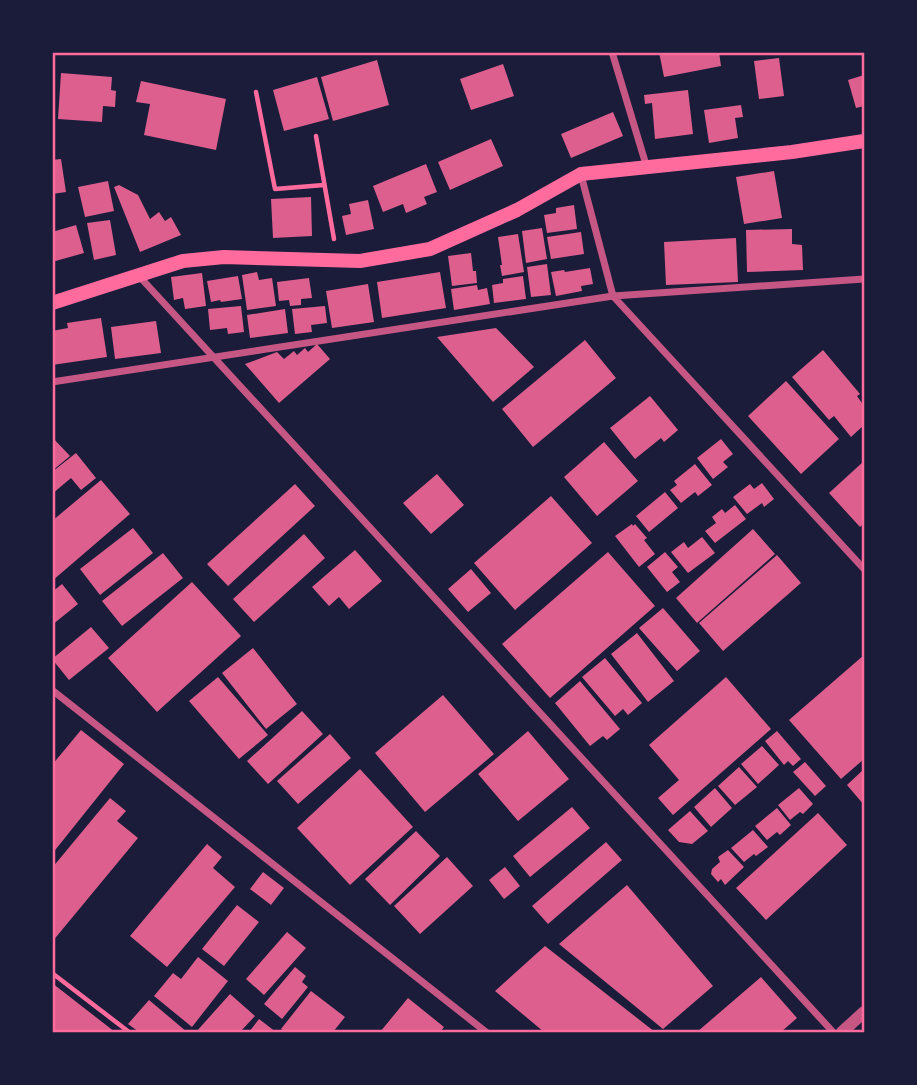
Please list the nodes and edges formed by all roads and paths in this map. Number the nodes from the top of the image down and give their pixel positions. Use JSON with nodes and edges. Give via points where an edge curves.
{"nodes":[{"id":1,"x":612,"y":52,"type":"edge"},
{"id":2,"x":256,"y":92,"type":"dead end"},
{"id":3,"x":316,"y":136,"type":"dead end"},
{"id":4,"x":864,"y":141,"type":"edge"},
{"id":5,"x":647,"y":168,"type":"junction"},
{"id":6,"x":581,"y":174,"type":"junction"},
{"id":7,"x":324,"y":185,"type":"junction"},
{"id":8,"x":337,"y":260,"type":"junction"},
{"id":9,"x":139,"y":276,"type":"junction"},
{"id":10,"x":864,"y":279,"type":"edge"},
{"id":11,"x":613,"y":296,"type":"junction"},
{"id":12,"x":52,"y":303,"type":"edge"},
{"id":13,"x":214,"y":357,"type":"junction"},
{"id":14,"x":52,"y":382,"type":"edge"},
{"id":15,"x":864,"y":569,"type":"edge"},
{"id":16,"x":52,"y":690,"type":"edge"},
{"id":17,"x":52,"y":973,"type":"edge"},
{"id":18,"x":864,"y":1012,"type":"edge"},
{"id":19,"x":129,"y":1032,"type":"edge"},
{"id":20,"x":486,"y":1032,"type":"edge"},
{"id":21,"x":833,"y":1032,"type":"edge"},
{"id":22,"x":842,"y":1032,"type":"edge"}],
"edges":[{"from":1,"to":5,"type":"street"},
{"from":2,"to":7,"type":"path","via":[[275,189]]},
{"from":3,"to":7,"type":"path"},
{"from":4,"to":5,"type":"main road"},
{"from":5,"to":6,"type":"main road"},
{"from":6,"to":8,"type":"main road","via":[[517,210],[430,249],[360,261]]},
{"from":6,"to":11,"type":"street"},
{"from":7,"to":8,"type":"path"},
{"from":8,"to":9,"type":"main road","via":[[224,257],[183,261]]},
{"from":9,"to":12,"type":"main road"},
{"from":9,"to":13,"type":"street"},
{"from":10,"to":11,"type":"street"},
{"from":11,"to":13,"type":"street"},
{"from":11,"to":15,"type":"street"},
{"from":13,"to":14,"type":"street"},
{"from":13,"to":21,"type":"street"},
{"from":16,"to":20,"type":"street"},
{"from":17,"to":19,"type":"path"},
{"from":18,"to":22,"type":"street"}]}
